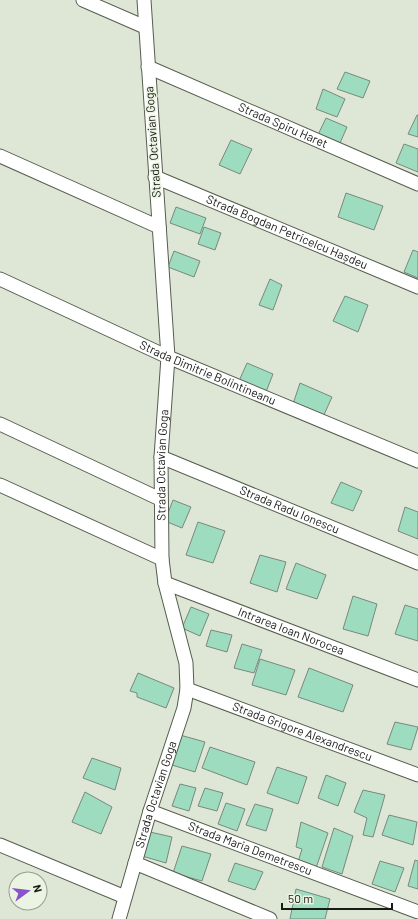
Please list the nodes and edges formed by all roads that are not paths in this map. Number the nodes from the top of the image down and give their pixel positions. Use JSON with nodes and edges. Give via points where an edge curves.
{"nodes":[{"id":1,"x":83,"y":0,"type":"edge"},
{"id":2,"x":144,"y":0,"type":"edge"},
{"id":3,"x":145,"y":27,"type":"junction"},
{"id":4,"x":148,"y":67,"type":"junction"},
{"id":5,"x":0,"y":156,"type":"edge"},
{"id":6,"x":155,"y":177,"type":"junction"},
{"id":7,"x":418,"y":184,"type":"edge"},
{"id":8,"x":159,"y":227,"type":"junction"},
{"id":9,"x":0,"y":279,"type":"edge"},
{"id":10,"x":418,"y":287,"type":"edge"},
{"id":11,"x":168,"y":357,"type":"junction"},
{"id":12,"x":0,"y":424,"type":"edge"},
{"id":13,"x":161,"y":457,"type":"junction"},
{"id":14,"x":418,"y":461,"type":"edge"},
{"id":15,"x":0,"y":485,"type":"edge"},
{"id":16,"x":160,"y":499,"type":"junction"},
{"id":17,"x":162,"y":559,"type":"junction"},
{"id":18,"x":418,"y":563,"type":"edge"},
{"id":19,"x":165,"y":583,"type":"junction"},
{"id":20,"x":418,"y":680,"type":"edge"},
{"id":21,"x":187,"y":689,"type":"junction"},
{"id":22,"x":418,"y":775,"type":"edge"},
{"id":23,"x":150,"y":812,"type":"junction"},
{"id":24,"x":0,"y":845,"type":"edge"},
{"id":25,"x":134,"y":863,"type":"junction"},
{"id":26,"x":125,"y":897,"type":"junction"},
{"id":27,"x":418,"y":912,"type":"edge"},
{"id":28,"x":119,"y":919,"type":"edge"},
{"id":29,"x":270,"y":919,"type":"edge"}],
"edges":[{"from":1,"to":3,"type":"street"},
{"from":2,"to":3,"type":"street","name":"Strada Octavian Goga"},
{"from":3,"to":4,"type":"street","name":"Strada Octavian Goga"},
{"from":4,"to":6,"type":"street","name":"Strada Octavian Goga"},
{"from":4,"to":7,"type":"street","name":"Strada Spiru Haret"},
{"from":5,"to":8,"type":"street"},
{"from":6,"to":8,"type":"street","name":"Strada Octavian Goga"},
{"from":6,"to":10,"type":"street","name":"Strada Bogdan Petricelcu Hașdeu"},
{"from":8,"to":11,"type":"street","name":"Strada Octavian Goga"},
{"from":9,"to":11,"type":"street","name":"Strada Dimitrie Bolintineanu"},
{"from":11,"to":13,"type":"street","name":"Strada Octavian Goga"},
{"from":11,"to":14,"type":"street","name":"Strada Dimitrie Bolintineanu"},
{"from":12,"to":16,"type":"street"},
{"from":13,"to":16,"type":"street","name":"Strada Octavian Goga"},
{"from":13,"to":18,"type":"street","name":"Strada Radu Ionescu"},
{"from":15,"to":17,"type":"street"},
{"from":16,"to":17,"type":"street","name":"Strada Octavian Goga"},
{"from":17,"to":19,"type":"street","name":"Strada Octavian Goga"},
{"from":19,"to":20,"type":"street","name":"Intrarea Ioan Norocea"},
{"from":19,"to":21,"type":"street","name":"Strada Octavian Goga","via":[[186,663]]},
{"from":21,"to":22,"type":"street","name":"Strada Grigore Alexandrescu"},
{"from":21,"to":23,"type":"street","name":"Strada Octavian Goga","via":[[184,708]]},
{"from":23,"to":25,"type":"street","name":"Strada Octavian Goga"},
{"from":23,"to":27,"type":"street","name":"Strada Maria Demetrescu"},
{"from":24,"to":26,"type":"street"},
{"from":25,"to":26,"type":"street","name":"Strada Octavian Goga"},
{"from":25,"to":29,"type":"street"},
{"from":26,"to":28,"type":"street","name":"Strada Octavian Goga"}]}
